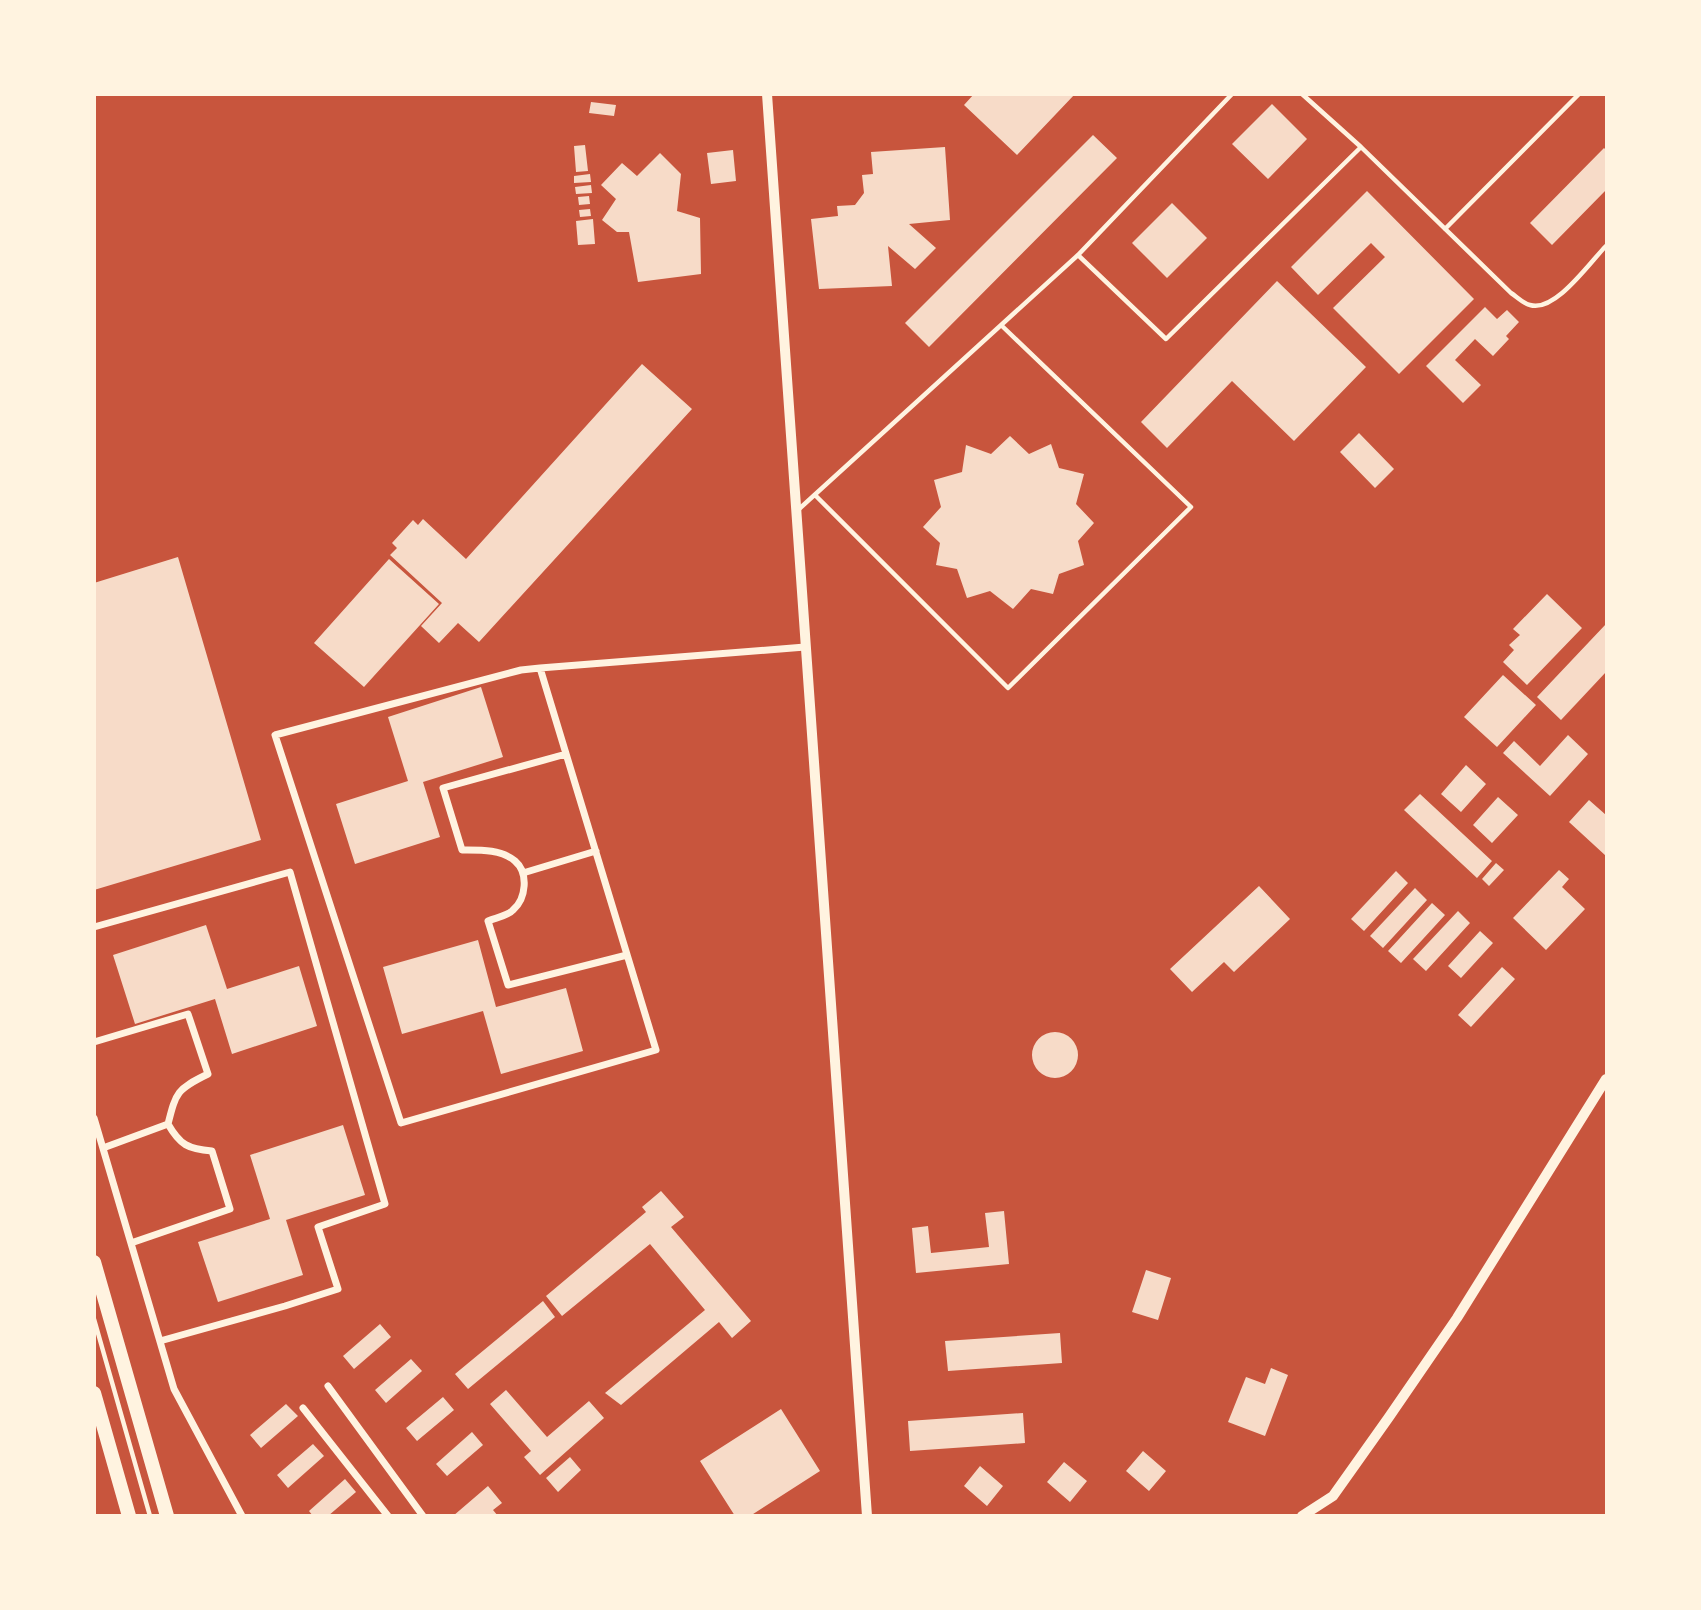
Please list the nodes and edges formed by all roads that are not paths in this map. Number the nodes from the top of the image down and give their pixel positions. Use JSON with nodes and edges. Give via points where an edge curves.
{"nodes":[{"id":1,"x":767,"y":94,"type":"edge"},
{"id":2,"x":1232,"y":94,"type":"edge"},
{"id":3,"x":1302,"y":94,"type":"edge"},
{"id":4,"x":1580,"y":94,"type":"edge"},
{"id":5,"x":1361,"y":147,"type":"junction"},
{"id":6,"x":1445,"y":229,"type":"junction"},
{"id":7,"x":1606,"y":246,"type":"edge"},
{"id":8,"x":1078,"y":255,"type":"junction"},
{"id":9,"x":1001,"y":325,"type":"junction"},
{"id":10,"x":815,"y":495,"type":"junction"},
{"id":11,"x":796,"y":512,"type":"junction"},
{"id":12,"x":805,"y":647,"type":"junction"},
{"id":13,"x":540,"y":668,"type":"junction"},
{"id":14,"x":566,"y":754,"type":"junction"},
{"id":15,"x":596,"y":851,"type":"junction"},
{"id":16,"x":523,"y":873,"type":"junction"},
{"id":17,"x":94,"y":927,"type":"edge"},
{"id":18,"x":627,"y":955,"type":"junction"},
{"id":19,"x":94,"y":1042,"type":"edge"},
{"id":20,"x":1606,"y":1079,"type":"edge"},
{"id":21,"x":94,"y":1118,"type":"edge"},
{"id":22,"x":168,"y":1124,"type":"junction"},
{"id":23,"x":103,"y":1147,"type":"junction"},
{"id":24,"x":131,"y":1243,"type":"junction"},
{"id":25,"x":94,"y":1262,"type":"edge"},
{"id":26,"x":94,"y":1320,"type":"edge"},
{"id":27,"x":160,"y":1341,"type":"junction"},
{"id":28,"x":328,"y":1386,"type":"dead end"},
{"id":29,"x":94,"y":1392,"type":"edge"},
{"id":30,"x":303,"y":1408,"type":"dead end"},
{"id":31,"x":129,"y":1516,"type":"edge"},
{"id":32,"x":150,"y":1516,"type":"edge"},
{"id":33,"x":167,"y":1516,"type":"edge"},
{"id":34,"x":242,"y":1516,"type":"edge"},
{"id":35,"x":388,"y":1516,"type":"edge"},
{"id":36,"x":423,"y":1516,"type":"edge"},
{"id":37,"x":867,"y":1516,"type":"edge"},
{"id":38,"x":1302,"y":1516,"type":"edge"}],
"edges":[{"from":1,"to":11,"type":"street"},
{"from":2,"to":8,"type":"lane"},
{"from":3,"to":5,"type":"lane"},
{"from":4,"to":6,"type":"lane"},
{"from":5,"to":6,"type":"lane"},
{"from":5,"to":8,"type":"lane","via":[[1166,339]]},
{"from":6,"to":7,"type":"lane","via":[[1511,293],[1530,305],[1545,306],[1567,289]]},
{"from":8,"to":9,"type":"lane"},
{"from":9,"to":10,"type":"lane"},
{"from":9,"to":10,"type":"lane","via":[[1191,507],[1008,688]]},
{"from":10,"to":11,"type":"lane"},
{"from":11,"to":12,"type":"street"},
{"from":12,"to":13,"type":"street"},
{"from":12,"to":37,"type":"street"},
{"from":13,"to":14,"type":"street"},
{"from":13,"to":18,"type":"street","via":[[275,734],[401,1123],[656,1050]]},
{"from":14,"to":15,"type":"street"},
{"from":14,"to":16,"type":"street","via":[[443,788],[462,850],[489,850],[515,861]]},
{"from":15,"to":16,"type":"street"},
{"from":15,"to":18,"type":"street"},
{"from":16,"to":18,"type":"street","via":[[524,893],[513,911],[488,921],[508,985]]},
{"from":17,"to":27,"type":"street","via":[[290,872],[385,1204],[318,1227],[338,1289]]},
{"from":19,"to":22,"type":"street","via":[[188,1014],[208,1074],[174,1097]]},
{"from":20,"to":38,"type":"street","via":[[1457,1318],[1389,1417],[1333,1496]]},
{"from":21,"to":23,"type":"street"},
{"from":22,"to":23,"type":"street"},
{"from":22,"to":24,"type":"street","via":[[177,1139],[192,1149],[212,1151],[230,1209]]},
{"from":23,"to":24,"type":"street"},
{"from":24,"to":27,"type":"street"},
{"from":25,"to":33,"type":"main road"},
{"from":26,"to":32,"type":"lane"},
{"from":27,"to":34,"type":"street","via":[[174,1388]]},
{"from":28,"to":36,"type":"street"},
{"from":29,"to":31,"type":"main road"},
{"from":30,"to":35,"type":"street"}]}
